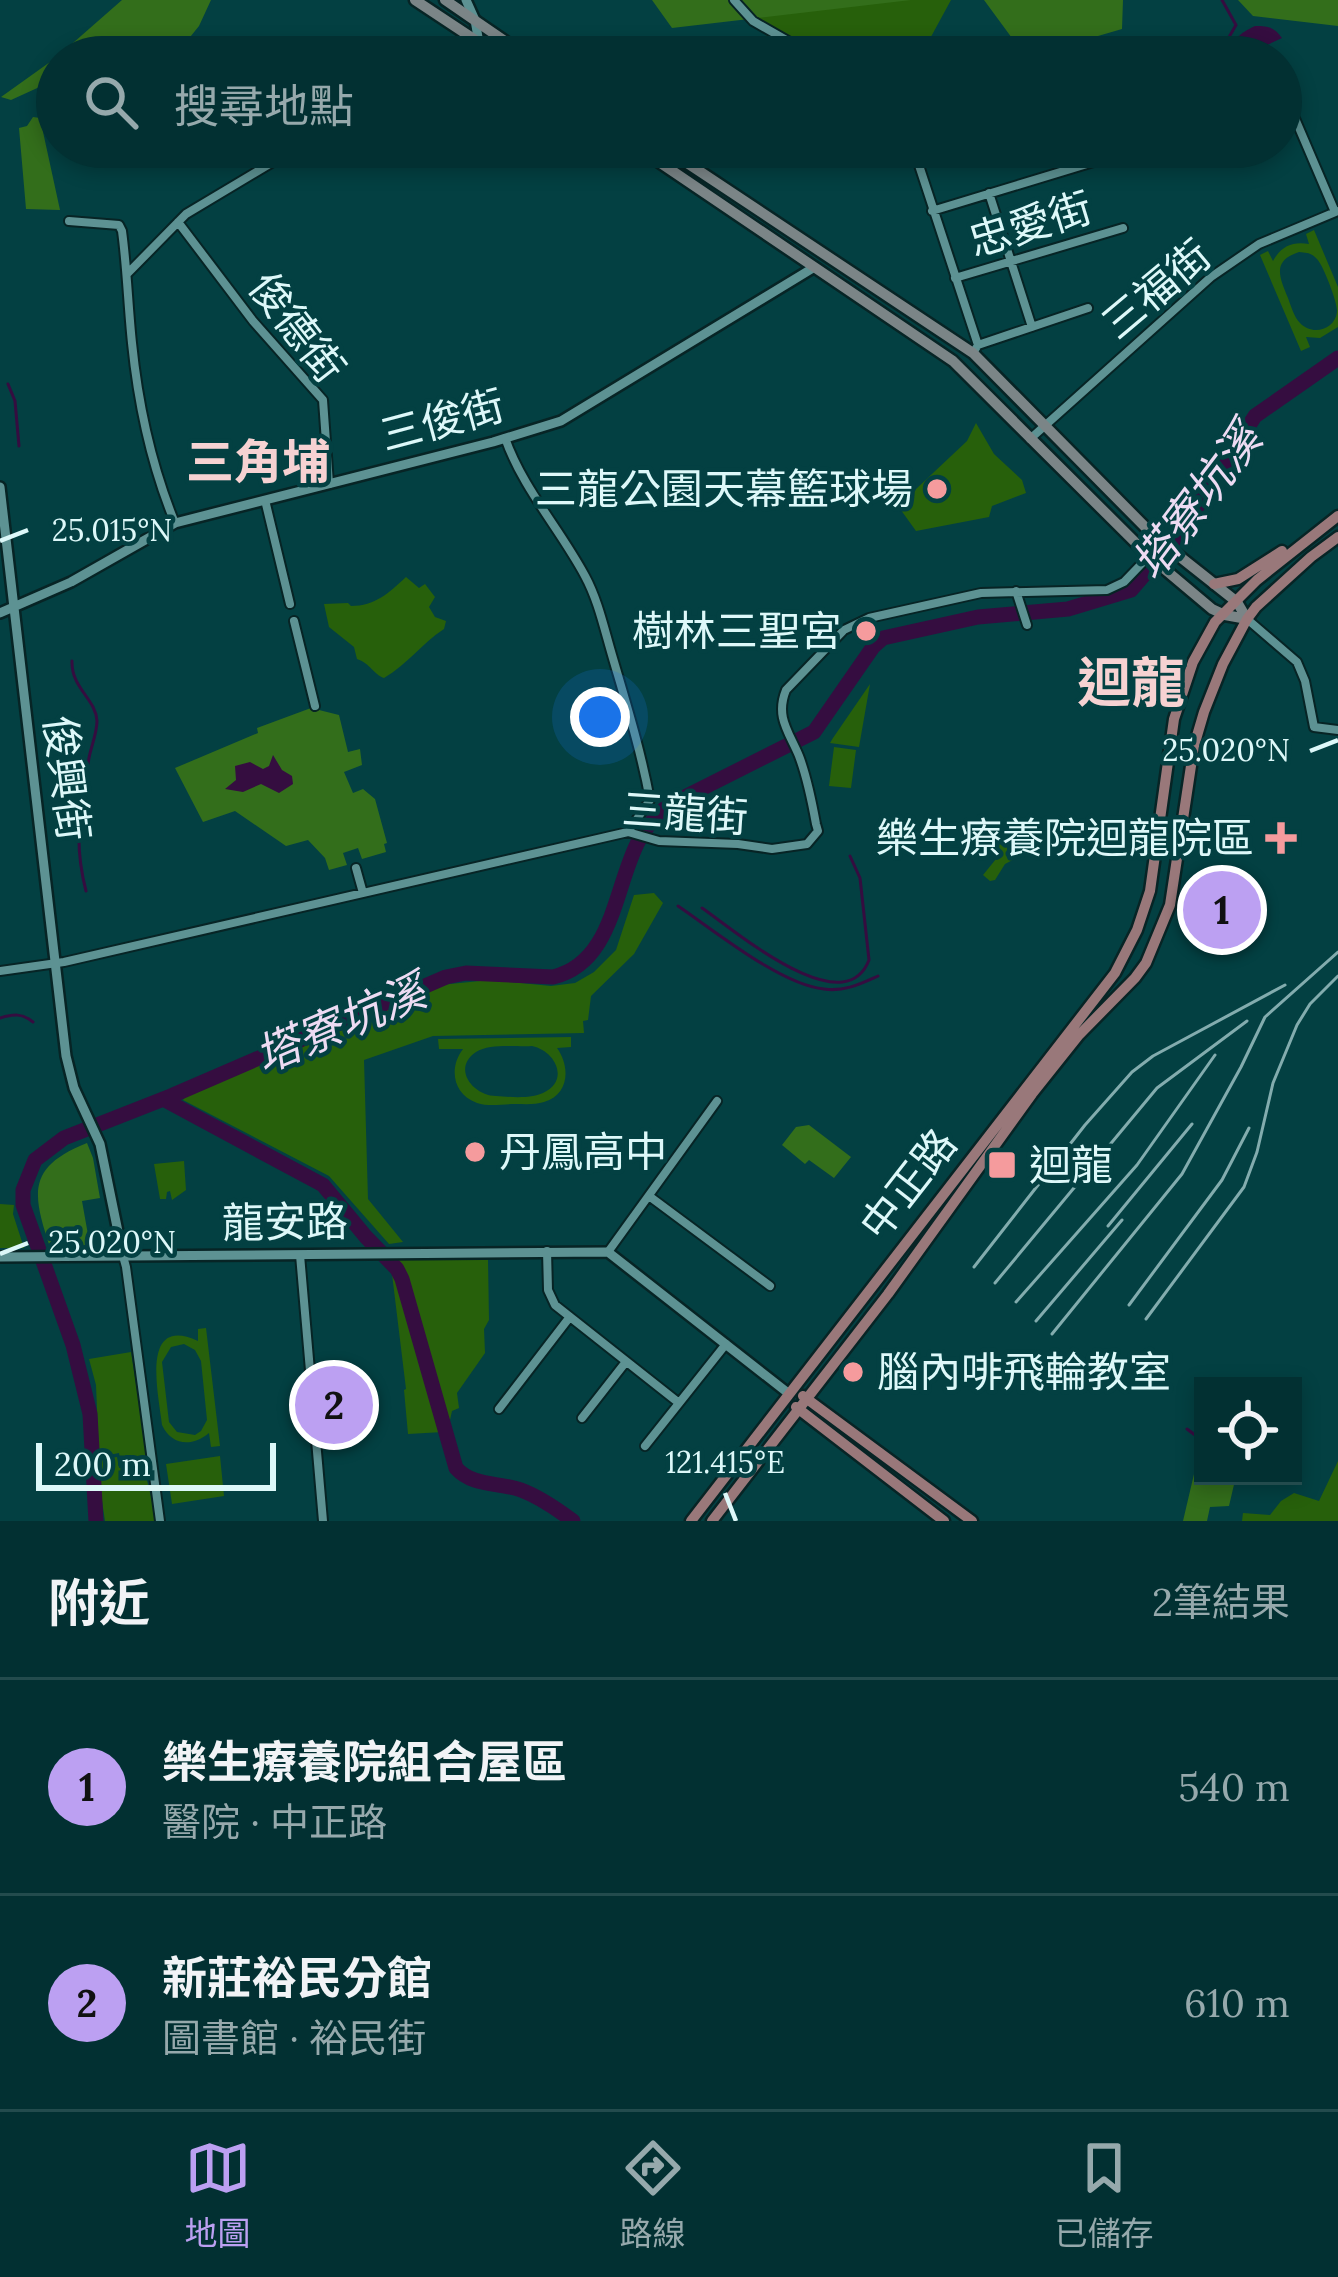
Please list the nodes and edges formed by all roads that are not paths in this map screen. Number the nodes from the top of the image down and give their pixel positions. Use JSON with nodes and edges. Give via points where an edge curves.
{"nodes":[{"id":1,"x":415,"y":0,"type":"edge"},
{"id":2,"x":445,"y":0,"type":"edge"},
{"id":3,"x":466,"y":0,"type":"edge"},
{"id":4,"x":734,"y":0,"type":"edge"},
{"id":5,"x":475,"y":20,"type":"junction"},
{"id":6,"x":469,"y":36,"type":"edge"},
{"id":7,"x":478,"y":36,"type":"edge"},
{"id":8,"x":498,"y":36,"type":"edge"},
{"id":9,"x":779,"y":36,"type":"edge"},
{"id":10,"x":1302,"y":134,"type":"edge"},
{"id":11,"x":261,"y":168,"type":"edge"},
{"id":12,"x":668,"y":168,"type":"edge"},
{"id":13,"x":695,"y":168,"type":"edge"},
{"id":14,"x":919,"y":168,"type":"edge"},
{"id":15,"x":1073,"y":168,"type":"edge"},
{"id":16,"x":989,"y":193,"type":"junction"},
{"id":17,"x":932,"y":211,"type":"junction"},
{"id":18,"x":1337,"y":212,"type":"edge"},
{"id":19,"x":69,"y":221,"type":"dead end"},
{"id":20,"x":178,"y":221,"type":"junction"},
{"id":21,"x":1123,"y":228,"type":"dead end"},
{"id":22,"x":829,"y":256,"type":"junction"},
{"id":23,"x":1011,"y":261,"type":"junction"},
{"id":24,"x":813,"y":268,"type":"junction"},
{"id":25,"x":127,"y":274,"type":"junction"},
{"id":26,"x":956,"y":278,"type":"junction"},
{"id":27,"x":1088,"y":308,"type":"dead end"},
{"id":28,"x":1032,"y":327,"type":"junction"},
{"id":29,"x":975,"y":349,"type":"junction"},
{"id":30,"x":960,"y":367,"type":"junction"},
{"id":31,"x":1045,"y":425,"type":"junction"},
{"id":32,"x":505,"y":439,"type":"junction"},
{"id":33,"x":1030,"y":439,"type":"junction"},
{"id":34,"x":329,"y":484,"type":"junction"},
{"id":35,"x":0,"y":487,"type":"edge"},
{"id":36,"x":265,"y":500,"type":"junction"},
{"id":37,"x":1338,"y":516,"type":"edge"},
{"id":38,"x":175,"y":523,"type":"junction"},
{"id":39,"x":1338,"y":537,"type":"edge"},
{"id":40,"x":1307,"y":539,"type":"junction"},
{"id":41,"x":1149,"y":556,"type":"junction"},
{"id":42,"x":1214,"y":584,"type":"junction"},
{"id":43,"x":1016,"y":591,"type":"junction"},
{"id":44,"x":1237,"y":602,"type":"junction"},
{"id":45,"x":290,"y":604,"type":"dead end"},
{"id":46,"x":12,"y":608,"type":"junction"},
{"id":47,"x":0,"y":613,"type":"edge"},
{"id":48,"x":1225,"y":615,"type":"junction"},
{"id":49,"x":294,"y":621,"type":"dead end"},
{"id":50,"x":1251,"y":622,"type":"junction"},
{"id":51,"x":1027,"y":625,"type":"dead end"},
{"id":52,"x":315,"y":706,"type":"dead end"},
{"id":53,"x":1338,"y":730,"type":"edge"},
{"id":54,"x":631,"y":832,"type":"junction"},
{"id":55,"x":356,"y":868,"type":"dead end"},
{"id":56,"x":363,"y":892,"type":"junction"},
{"id":57,"x":56,"y":964,"type":"junction"},
{"id":58,"x":0,"y":971,"type":"edge"},
{"id":59,"x":1107,"y":984,"type":"junction"},
{"id":60,"x":1121,"y":992,"type":"junction"},
{"id":61,"x":717,"y":1101,"type":"dead end"},
{"id":62,"x":649,"y":1196,"type":"junction"},
{"id":63,"x":548,"y":1251,"type":"junction"},
{"id":64,"x":608,"y":1252,"type":"junction"},
{"id":65,"x":300,"y":1255,"type":"junction"},
{"id":66,"x":123,"y":1256,"type":"junction"},
{"id":67,"x":0,"y":1257,"type":"edge"},
{"id":68,"x":770,"y":1286,"type":"dead end"},
{"id":69,"x":569,"y":1318,"type":"junction"},
{"id":70,"x":726,"y":1343,"type":"junction"},
{"id":71,"x":626,"y":1363,"type":"junction"},
{"id":72,"x":788,"y":1393,"type":"junction"},
{"id":73,"x":807,"y":1396,"type":"junction"},
{"id":74,"x":679,"y":1403,"type":"junction"},
{"id":75,"x":500,"y":1409,"type":"dead end"},
{"id":76,"x":797,"y":1409,"type":"junction"},
{"id":77,"x":582,"y":1418,"type":"dead end"},
{"id":78,"x":645,"y":1446,"type":"dead end"},
{"id":79,"x":160,"y":1521,"type":"edge"},
{"id":80,"x":322,"y":1521,"type":"edge"},
{"id":81,"x":691,"y":1521,"type":"edge"},
{"id":82,"x":712,"y":1521,"type":"edge"},
{"id":83,"x":944,"y":1521,"type":"edge"},
{"id":84,"x":971,"y":1521,"type":"edge"}],
"edges":[{"from":1,"to":6,"type":"main road"},
{"from":2,"to":5,"type":"main road"},
{"from":3,"to":5,"type":"street"},
{"from":4,"to":9,"type":"street"},
{"from":5,"to":7,"type":"street"},
{"from":5,"to":8,"type":"main road"},
{"from":10,"to":18,"type":"street"},
{"from":11,"to":20,"type":"street"},
{"from":12,"to":24,"type":"main road"},
{"from":13,"to":22,"type":"main road"},
{"from":14,"to":17,"type":"street"},
{"from":15,"to":16,"type":"street"},
{"from":16,"to":17,"type":"street"},
{"from":16,"to":23,"type":"street"},
{"from":17,"to":26,"type":"street"},
{"from":18,"to":31,"type":"street","name":"三福街","via":[[1259,244],[1208,280]]},
{"from":19,"to":25,"type":"street","via":[[119,225]]},
{"from":20,"to":25,"type":"street"},
{"from":20,"to":34,"type":"street","name":"俊德街","via":[[323,400]]},
{"from":21,"to":23,"type":"street","name":"忠愛街"},
{"from":22,"to":24,"type":"main road"},
{"from":22,"to":29,"type":"main road"},
{"from":23,"to":26,"type":"street","name":"忠愛街"},
{"from":23,"to":28,"type":"street"},
{"from":24,"to":30,"type":"main road"},
{"from":24,"to":32,"type":"street","name":"三俊街","via":[[561,421]]},
{"from":25,"to":38,"type":"street","via":[[142,405]]},
{"from":26,"to":29,"type":"street"},
{"from":27,"to":28,"type":"street"},
{"from":28,"to":29,"type":"street"},
{"from":29,"to":30,"type":"main road"},
{"from":29,"to":31,"type":"main road"},
{"from":30,"to":33,"type":"main road"},
{"from":31,"to":33,"type":"street","name":"三福街"},
{"from":31,"to":42,"type":"main road"},
{"from":32,"to":34,"type":"street","name":"三俊街"},
{"from":32,"to":54,"type":"street","via":[[599,609],[650,800]]},
{"from":33,"to":41,"type":"main road"},
{"from":34,"to":36,"type":"street","name":"三俊街"},
{"from":35,"to":46,"type":"street","name":"俊興街"},
{"from":36,"to":38,"type":"street","name":"三俊街"},
{"from":36,"to":45,"type":"street"},
{"from":37,"to":40,"type":"main road"},
{"from":38,"to":46,"type":"street","name":"三俊街"},
{"from":39,"to":50,"type":"main road","name":"中正路","via":[[1280,584]]},
{"from":40,"to":42,"type":"main road"},
{"from":40,"to":44,"type":"main road","name":"中正路"},
{"from":41,"to":43,"type":"street","name":"三龍街","via":[[1114,588]]},
{"from":41,"to":48,"type":"main road"},
{"from":42,"to":44,"type":"main road"},
{"from":43,"to":51,"type":"street"},
{"from":43,"to":54,"type":"street","name":"三龍街","via":[[869,618],[844,630],[797,677],[780,712],[818,831],[807,844],[658,841]]},
{"from":44,"to":48,"type":"main road","name":"中正路"},
{"from":44,"to":50,"type":"main road"},
{"from":46,"to":47,"type":"street","name":"三俊街"},
{"from":46,"to":57,"type":"street","name":"俊興街"},
{"from":48,"to":50,"type":"main road"},
{"from":48,"to":59,"type":"main road","name":"中正路","via":[[1178,702],[1154,875],[1137,930]]},
{"from":49,"to":52,"type":"street"},
{"from":50,"to":53,"type":"street","via":[[1297,662],[1314,727]]},
{"from":50,"to":60,"type":"main road","name":"中正路","via":[[1223,664],[1198,728],[1163,926]]},
{"from":54,"to":56,"type":"street","name":"三龍街"},
{"from":55,"to":56,"type":"street"},
{"from":56,"to":57,"type":"street","name":"三龍街"},
{"from":57,"to":58,"type":"street","name":"三龍街"},
{"from":57,"to":66,"type":"street","name":"俊興街","via":[[70,1075],[100,1144]]},
{"from":59,"to":60,"type":"main road"},
{"from":59,"to":72,"type":"main road","name":"中正路"},
{"from":60,"to":73,"type":"main road","name":"中正路","via":[[1032,1094]]},
{"from":61,"to":62,"type":"street"},
{"from":62,"to":64,"type":"street"},
{"from":62,"to":68,"type":"street"},
{"from":63,"to":64,"type":"street","name":"龍安路"},
{"from":63,"to":65,"type":"street","name":"龍安路"},
{"from":63,"to":69,"type":"street","via":[[550,1300]]},
{"from":64,"to":70,"type":"street"},
{"from":65,"to":66,"type":"street","name":"龍安路"},
{"from":65,"to":80,"type":"street"},
{"from":66,"to":67,"type":"street","name":"龍安路"},
{"from":66,"to":79,"type":"street"},
{"from":69,"to":71,"type":"street"},
{"from":69,"to":75,"type":"street"},
{"from":70,"to":72,"type":"street"},
{"from":70,"to":74,"type":"street"},
{"from":71,"to":74,"type":"street"},
{"from":71,"to":77,"type":"street"},
{"from":72,"to":73,"type":"main road"},
{"from":72,"to":76,"type":"main road"},
{"from":72,"to":81,"type":"main road","name":"中正路"},
{"from":73,"to":76,"type":"main road","name":"中正路"},
{"from":73,"to":84,"type":"main road"},
{"from":74,"to":78,"type":"street"},
{"from":76,"to":82,"type":"main road","name":"中正路"},
{"from":76,"to":83,"type":"main road"}]}
